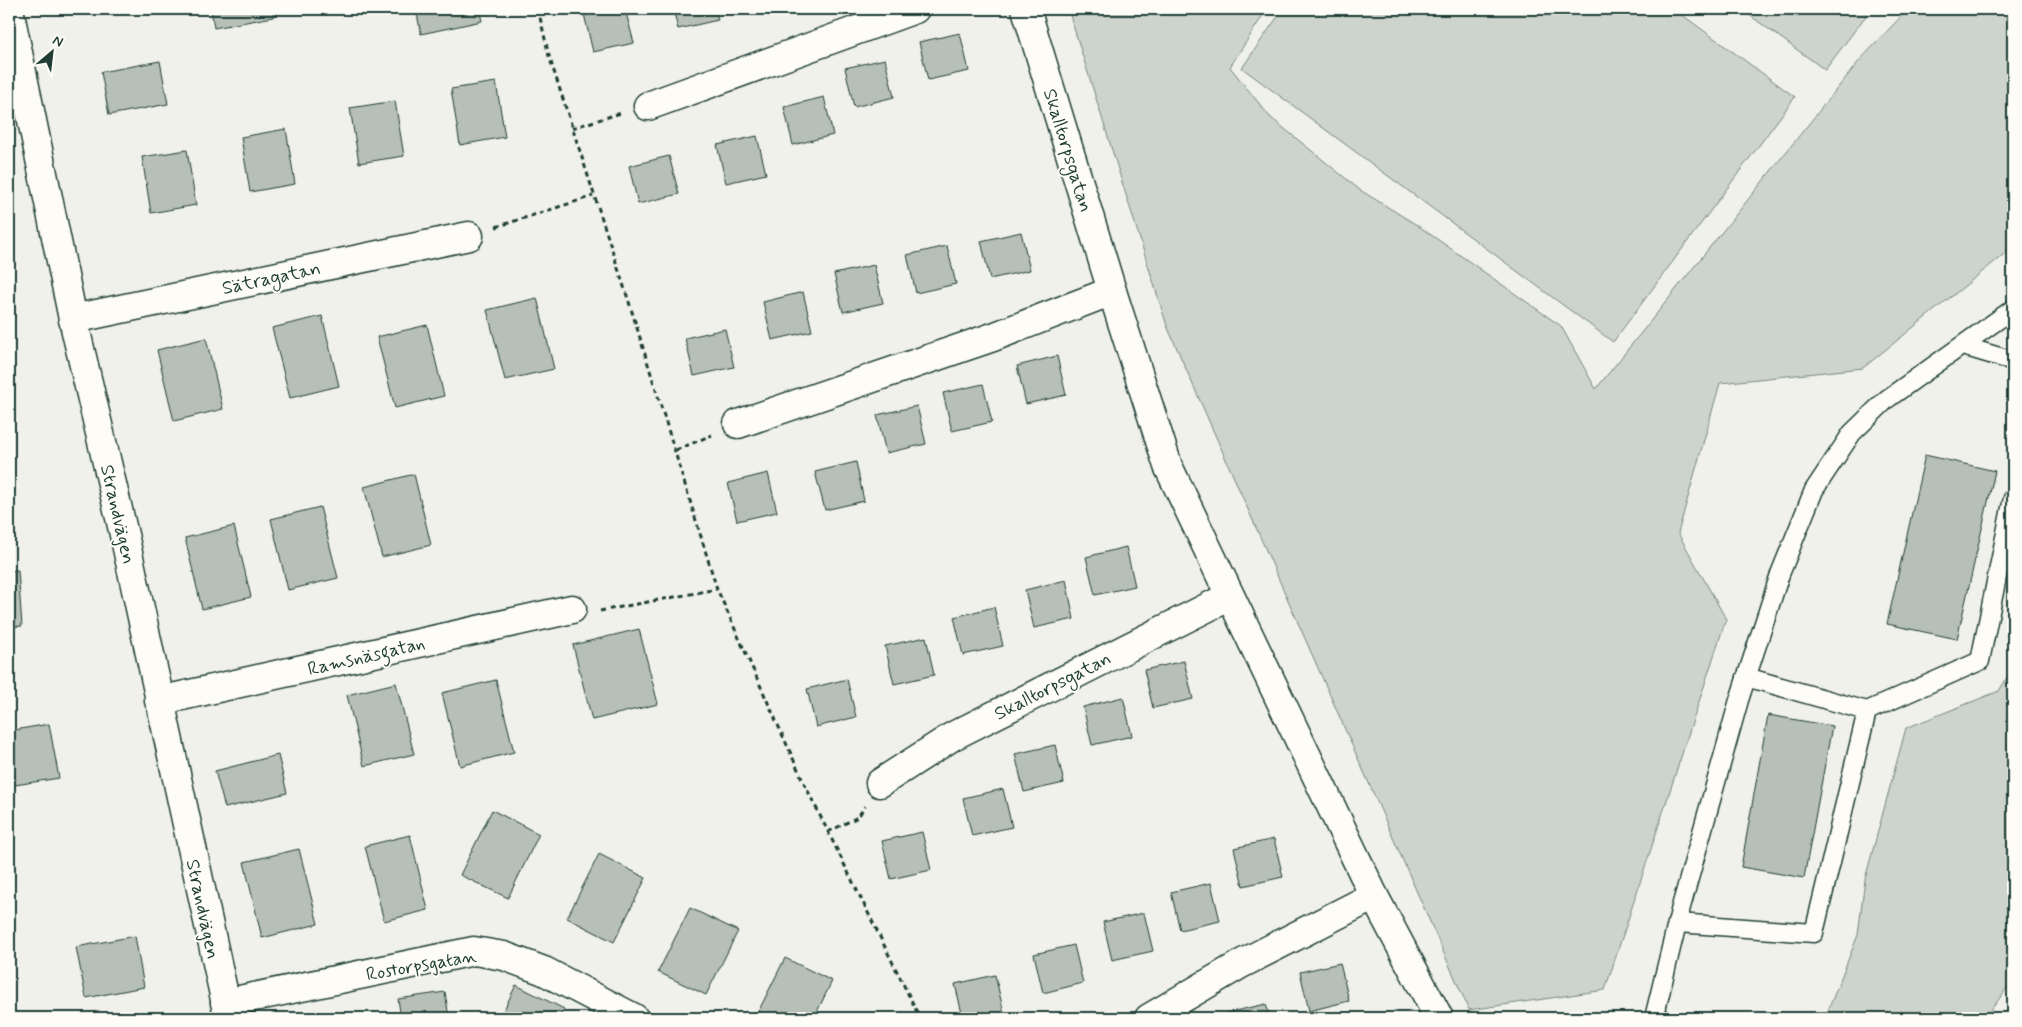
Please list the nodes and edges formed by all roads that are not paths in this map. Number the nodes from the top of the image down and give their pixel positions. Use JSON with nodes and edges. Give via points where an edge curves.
{"nodes":[{"id":1,"x":9,"y":9,"type":"edge"},
{"id":2,"x":915,"y":9,"type":"edge"},
{"id":3,"x":1026,"y":9,"type":"edge"},
{"id":4,"x":648,"y":106,"type":"road end"},
{"id":5,"x":469,"y":236,"type":"road end"},
{"id":6,"x":1112,"y":291,"type":"junction"},
{"id":7,"x":2013,"y":309,"type":"edge"},
{"id":8,"x":73,"y":319,"type":"junction"},
{"id":9,"x":1963,"y":346,"type":"junction"},
{"id":10,"x":2013,"y":361,"type":"edge"},
{"id":11,"x":738,"y":424,"type":"road end"},
{"id":12,"x":2013,"y":498,"type":"edge"},
{"id":13,"x":1230,"y":596,"type":"junction"},
{"id":14,"x":572,"y":609,"type":"road end"},
{"id":15,"x":1746,"y":677,"type":"junction"},
{"id":16,"x":159,"y":701,"type":"junction"},
{"id":17,"x":1867,"y":711,"type":"junction"},
{"id":18,"x":880,"y":783,"type":"road end"},
{"id":19,"x":1374,"y":896,"type":"junction"},
{"id":20,"x":1678,"y":923,"type":"junction"},
{"id":21,"x":227,"y":1011,"type":"edge"},
{"id":22,"x":634,"y":1018,"type":"edge"},
{"id":23,"x":1149,"y":1018,"type":"edge"},
{"id":24,"x":1439,"y":1018,"type":"edge"},
{"id":25,"x":1654,"y":1018,"type":"edge"}],
"edges":[{"from":1,"to":8,"type":"street","name":"Strandvägen"},
{"from":2,"to":4,"type":"street"},
{"from":3,"to":6,"type":"street","name":"Skalltorpsgatan"},
{"from":5,"to":8,"type":"street","name":"Sätragatan"},
{"from":6,"to":11,"type":"street","via":[[994,337]]},
{"from":6,"to":13,"type":"street","name":"Skalltorpsgatan","via":[[1168,466]]},
{"from":7,"to":9,"type":"lane"},
{"from":8,"to":16,"type":"street","name":"Strandvägen"},
{"from":9,"to":10,"type":"lane"},
{"from":9,"to":15,"type":"lane","via":[[1880,406],[1852,433],[1814,490],[1780,574]]},
{"from":12,"to":17,"type":"lane","via":[[1980,661]]},
{"from":13,"to":18,"type":"street","name":"Skalltorpsgatan","via":[[953,736]]},
{"from":13,"to":19,"type":"street","name":"Skalltorpsgatan"},
{"from":14,"to":16,"type":"street","name":"Ramsnäsgatan"},
{"from":15,"to":17,"type":"lane"},
{"from":15,"to":20,"type":"lane"},
{"from":16,"to":21,"type":"street","name":"Strandvägen"},
{"from":17,"to":20,"type":"lane","via":[[1814,933]]},
{"from":19,"to":23,"type":"street","via":[[1241,964]]},
{"from":19,"to":24,"type":"street","name":"Skalltorpsgatan"},
{"from":20,"to":25,"type":"lane"},
{"from":21,"to":22,"type":"street","name":"Rostorpsgatan","via":[[474,951],[504,956],[544,971]]}]}
